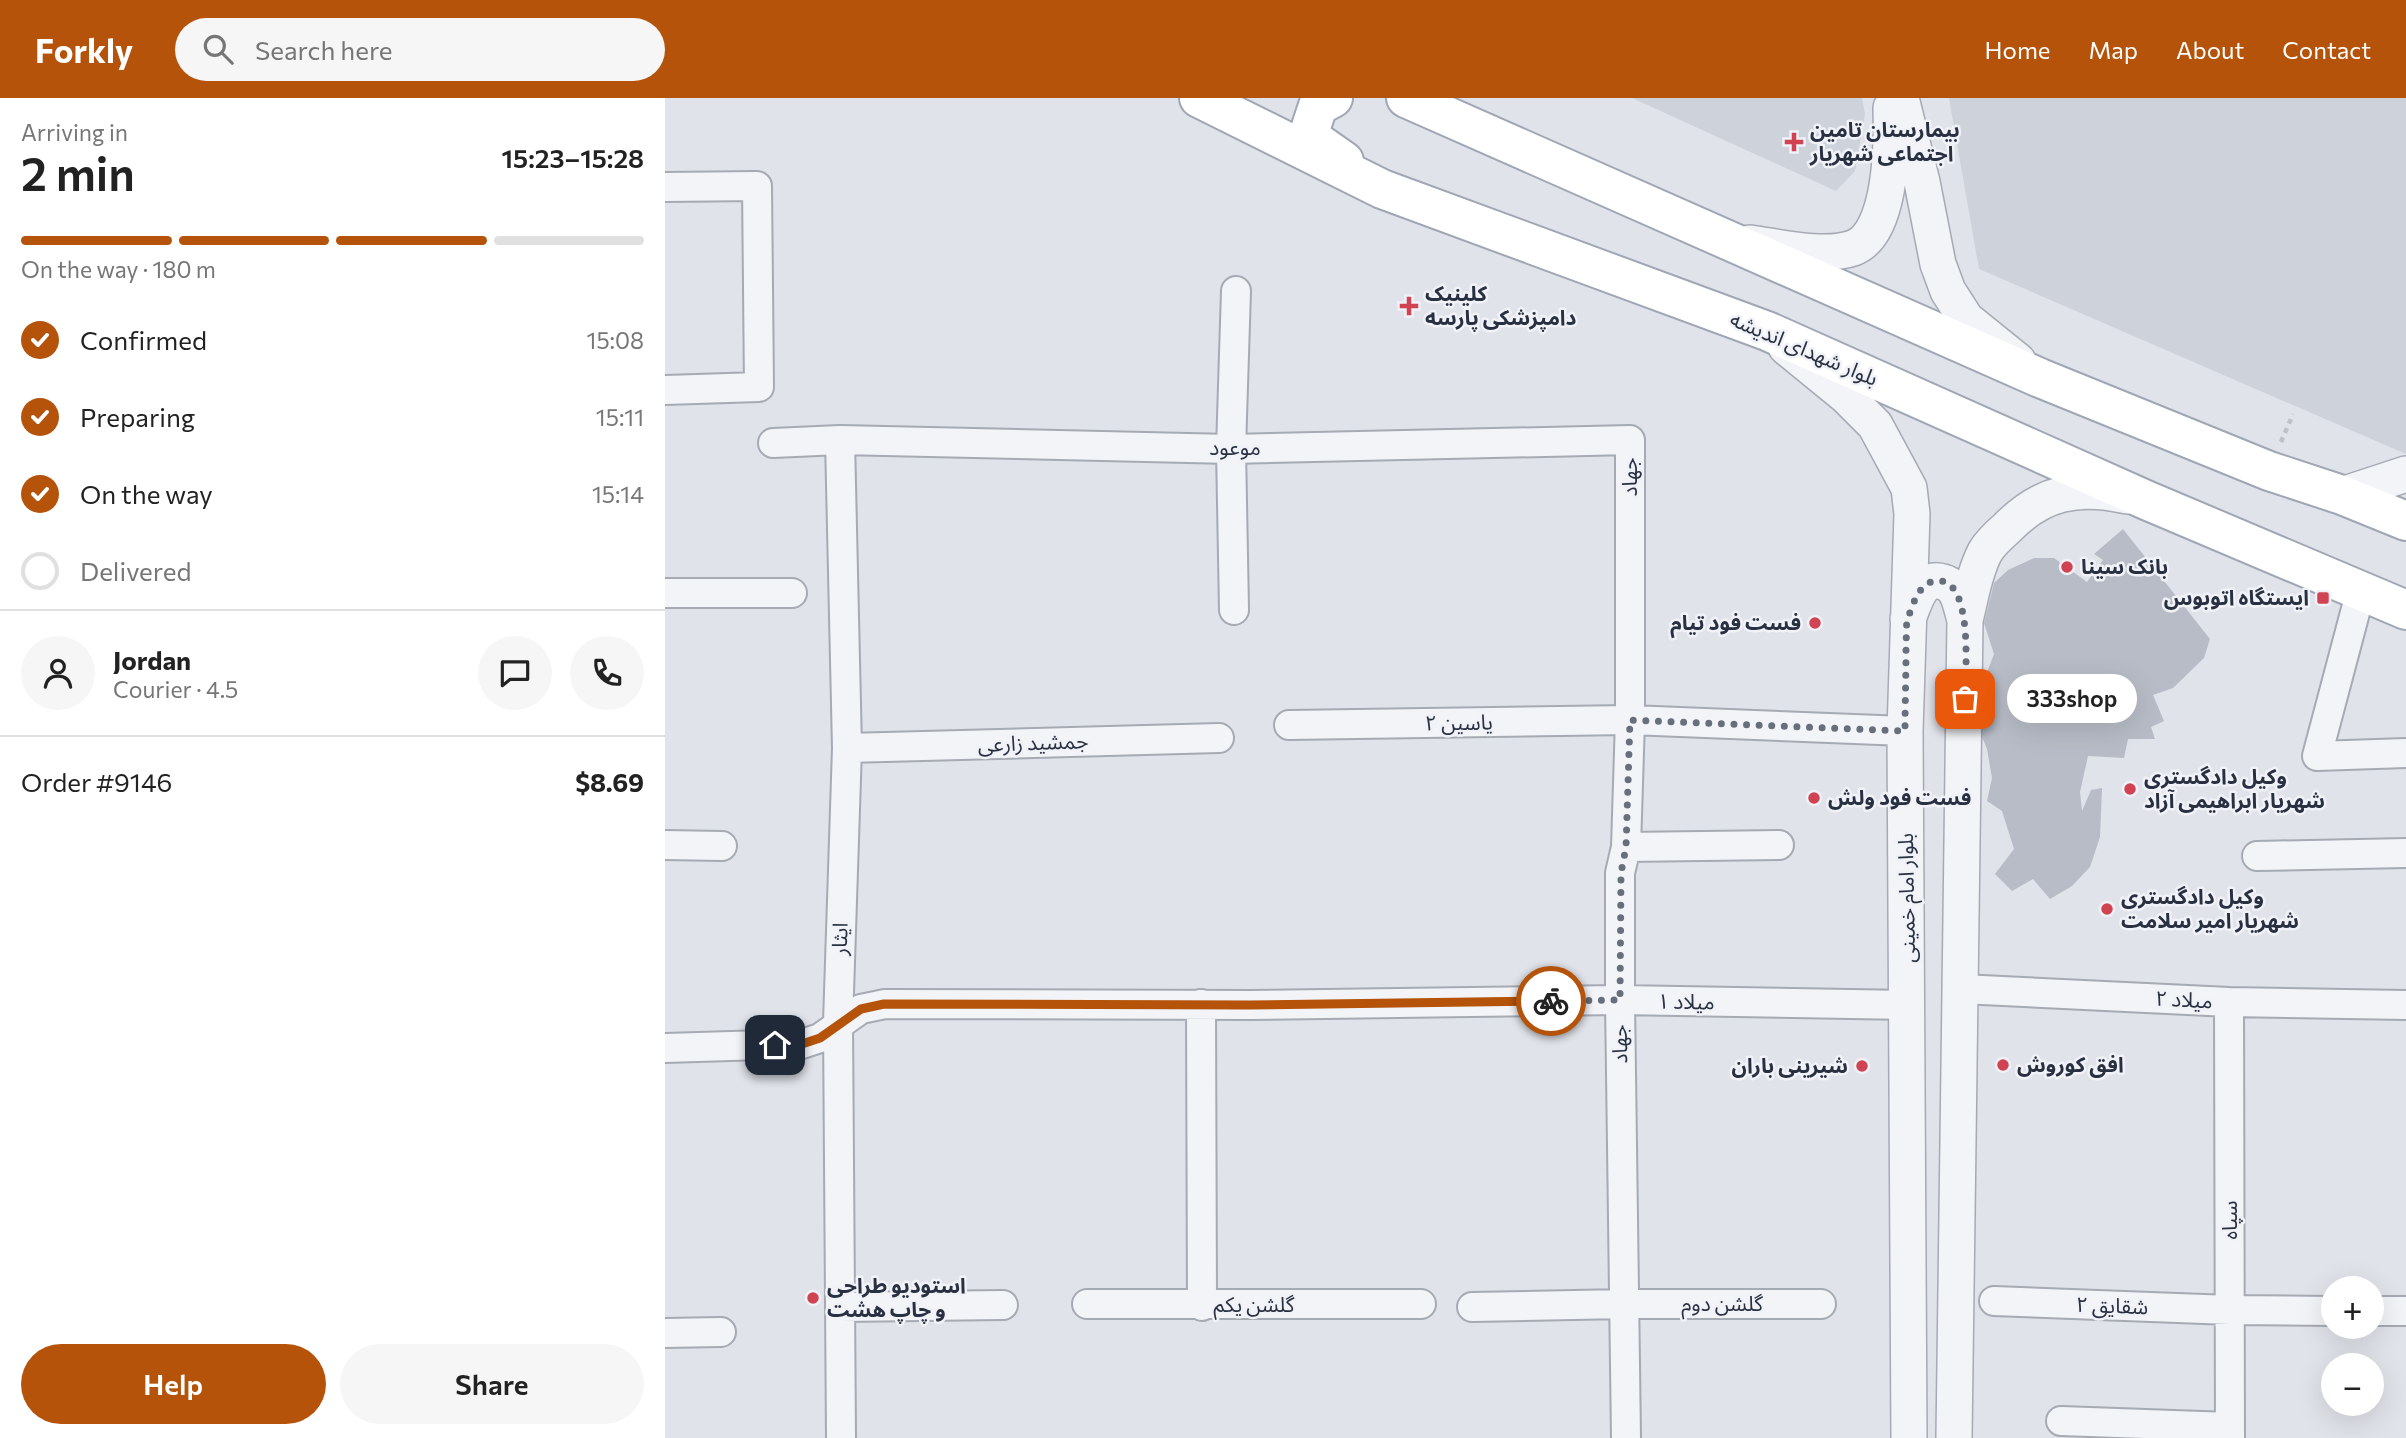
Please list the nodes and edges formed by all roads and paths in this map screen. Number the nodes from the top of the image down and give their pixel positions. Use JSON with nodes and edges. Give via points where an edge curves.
{"nodes":[{"id":1,"x":1199,"y":98,"type":"edge"},
{"id":2,"x":1333,"y":98,"type":"edge"},
{"id":3,"x":1379,"y":98,"type":"edge"},
{"id":4,"x":1891,"y":98,"type":"edge"},
{"id":5,"x":1901,"y":98,"type":"edge"},
{"id":6,"x":1420,"y":104,"type":"edge"},
{"id":7,"x":665,"y":187,"type":"edge"},
{"id":8,"x":1382,"y":189,"type":"junction"},
{"id":9,"x":1726,"y":240,"type":"junction"},
{"id":10,"x":1236,"y":291,"type":"dead end"},
{"id":11,"x":1767,"y":331,"type":"junction"},
{"id":12,"x":2040,"y":378,"type":"junction"},
{"id":13,"x":665,"y":390,"type":"edge"},
{"id":14,"x":840,"y":440,"type":"junction"},
{"id":15,"x":1630,"y":440,"type":"joint"},
{"id":16,"x":773,"y":443,"type":"dead end"},
{"id":17,"x":1231,"y":449,"type":"junction"},
{"id":18,"x":2406,"y":474,"type":"edge"},
{"id":19,"x":2342,"y":495,"type":"junction"},
{"id":20,"x":2146,"y":500,"type":"junction"},
{"id":21,"x":2406,"y":521,"type":"edge"},
{"id":22,"x":2361,"y":590,"type":"junction"},
{"id":23,"x":665,"y":593,"type":"edge"},
{"id":24,"x":792,"y":593,"type":"dead end"},
{"id":25,"x":1234,"y":610,"type":"dead end"},
{"id":26,"x":2406,"y":610,"type":"edge"},
{"id":27,"x":1965,"y":620,"type":"junction"},
{"id":28,"x":1907,"y":621,"type":"junction"},
{"id":29,"x":1630,"y":720,"type":"junction"},
{"id":30,"x":1289,"y":725,"type":"dead end"},
{"id":31,"x":1905,"y":731,"type":"junction"},
{"id":32,"x":1219,"y":738,"type":"dead end"},
{"id":33,"x":847,"y":748,"type":"junction"},
{"id":34,"x":2406,"y":752,"type":"edge"},
{"id":35,"x":665,"y":845,"type":"edge"},
{"id":36,"x":1779,"y":845,"type":"dead end"},
{"id":37,"x":722,"y":846,"type":"dead end"},
{"id":38,"x":1626,"y":847,"type":"junction"},
{"id":39,"x":2406,"y":853,"type":"edge"},
{"id":40,"x":2257,"y":856,"type":"dead end"},
{"id":41,"x":1961,"y":989,"type":"junction"},
{"id":42,"x":1620,"y":1000,"type":"junction"},
{"id":43,"x":2229,"y":1002,"type":"junction"},
{"id":44,"x":1201,"y":1004,"type":"junction"},
{"id":45,"x":1908,"y":1005,"type":"junction"},
{"id":46,"x":2406,"y":1005,"type":"edge"},
{"id":47,"x":838,"y":1023,"type":"junction"},
{"id":48,"x":665,"y":1048,"type":"edge"},
{"id":49,"x":1994,"y":1301,"type":"dead end"},
{"id":50,"x":1087,"y":1304,"type":"dead end"},
{"id":51,"x":1421,"y":1304,"type":"dead end"},
{"id":52,"x":1623,"y":1304,"type":"junction"},
{"id":53,"x":1821,"y":1304,"type":"dead end"},
{"id":54,"x":1003,"y":1305,"type":"dead end"},
{"id":55,"x":1202,"y":1306,"type":"junction"},
{"id":56,"x":840,"y":1307,"type":"junction"},
{"id":57,"x":1472,"y":1307,"type":"dead end"},
{"id":58,"x":2230,"y":1310,"type":"junction"},
{"id":59,"x":2321,"y":1311,"type":"edge"},
{"id":60,"x":2384,"y":1311,"type":"edge"},
{"id":61,"x":2406,"y":1311,"type":"edge"},
{"id":62,"x":721,"y":1332,"type":"dead end"},
{"id":63,"x":665,"y":1333,"type":"edge"},
{"id":64,"x":2061,"y":1421,"type":"dead end"},
{"id":65,"x":2230,"y":1432,"type":"edge"},
{"id":66,"x":841,"y":1438,"type":"edge"},
{"id":67,"x":1626,"y":1438,"type":"edge"},
{"id":68,"x":1909,"y":1438,"type":"edge"},
{"id":69,"x":1954,"y":1438,"type":"edge"}],
"edges":[{"from":1,"to":8,"type":"main road","name":"بلوار شهدای اندیشه"},
{"from":2,"to":8,"type":"main road","via":[[1318,106],[1311,127],[1314,140]]},
{"from":3,"to":6,"type":"main road"},
{"from":4,"to":9,"type":"street","via":[[1889,173],[1871,235],[1854,248],[1831,252]]},
{"from":5,"to":12,"type":"street","via":[[1948,292],[1966,319]]},
{"from":6,"to":9,"type":"main road"},
{"from":7,"to":13,"type":"street","via":[[757,186],[759,387]]},
{"from":8,"to":11,"type":"main road","name":"بلوار شهدای اندیشه"},
{"from":9,"to":12,"type":"main road"},
{"from":10,"to":17,"type":"street"},
{"from":11,"to":20,"type":"main road","name":"بلوار شهدای اندیشه"},
{"from":11,"to":28,"type":"street","name":"بلوار امام خمینی","via":[[1874,425],[1909,488]]},
{"from":12,"to":19,"type":"main road","via":[[2269,471]]},
{"from":14,"to":16,"type":"street","name":"موعود"},
{"from":14,"to":17,"type":"street","name":"موعود"},
{"from":14,"to":33,"type":"street","name":"ایثار"},
{"from":15,"to":17,"type":"street","name":"موعود"},
{"from":15,"to":29,"type":"street","name":"جهاد"},
{"from":17,"to":25,"type":"street"},
{"from":18,"to":19,"type":"street"},
{"from":19,"to":21,"type":"main road"},
{"from":20,"to":22,"type":"main road","name":"بلوار شهدای اندیشه"},
{"from":20,"to":27,"type":"street","via":[[2090,491],[2044,499],[2024,510],[1987,549],[1976,571]]},
{"from":22,"to":26,"type":"main road","name":"بلوار شهدای اندیشه"},
{"from":22,"to":34,"type":"street","via":[[2317,756]]},
{"from":23,"to":24,"type":"street"},
{"from":27,"to":28,"type":"street","via":[[1954,589],[1937,580],[1926,583],[1919,592]]},
{"from":27,"to":41,"type":"street"},
{"from":28,"to":31,"type":"street","name":"بلوار امام خمینی"},
{"from":29,"to":30,"type":"street","name":"یاسین ۲"},
{"from":29,"to":31,"type":"street","name":"یاسین ۲"},
{"from":29,"to":38,"type":"street","name":"جهاد"},
{"from":31,"to":45,"type":"street","name":"بلوار امام خمینی"},
{"from":32,"to":33,"type":"street","name":"جمشید زارعی"},
{"from":33,"to":47,"type":"street","name":"ایثار"},
{"from":35,"to":37,"type":"street"},
{"from":36,"to":38,"type":"street"},
{"from":38,"to":42,"type":"street","name":"جهاد","via":[[1621,873]]},
{"from":39,"to":40,"type":"street"},
{"from":41,"to":43,"type":"street","name":"میلاد ۲"},
{"from":41,"to":69,"type":"street"},
{"from":42,"to":44,"type":"street","name":"میلاد ۱"},
{"from":42,"to":45,"type":"street","name":"میلاد ۱"},
{"from":42,"to":52,"type":"street","name":"جهاد"},
{"from":43,"to":46,"type":"street","name":"میلاد ۲"},
{"from":43,"to":58,"type":"street","name":"سپاه"},
{"from":44,"to":47,"type":"street","name":"میلاد ۱","via":[[884,1004],[861,1009]]},
{"from":44,"to":55,"type":"street"},
{"from":45,"to":68,"type":"street","name":"بلوار امام خمینی"},
{"from":47,"to":48,"type":"street","name":"میلاد ۱","via":[[820,1038],[802,1044]]},
{"from":47,"to":56,"type":"street","name":"ایثار"},
{"from":49,"to":58,"type":"street","name":"شقایق ۲"},
{"from":50,"to":55,"type":"street","name":"گلشن یکم"},
{"from":51,"to":55,"type":"street","name":"گلشن یکم"},
{"from":52,"to":53,"type":"street","name":"گلشن دوم"},
{"from":52,"to":57,"type":"street"},
{"from":52,"to":67,"type":"street","name":"جهاد"},
{"from":54,"to":56,"type":"street"},
{"from":56,"to":66,"type":"street","name":"ایثار"},
{"from":58,"to":59,"type":"street","name":"شقایق ۲"},
{"from":58,"to":65,"type":"street","name":"سپاه"},
{"from":60,"to":61,"type":"street"},
{"from":62,"to":63,"type":"street"},
{"from":64,"to":65,"type":"street"}]}
